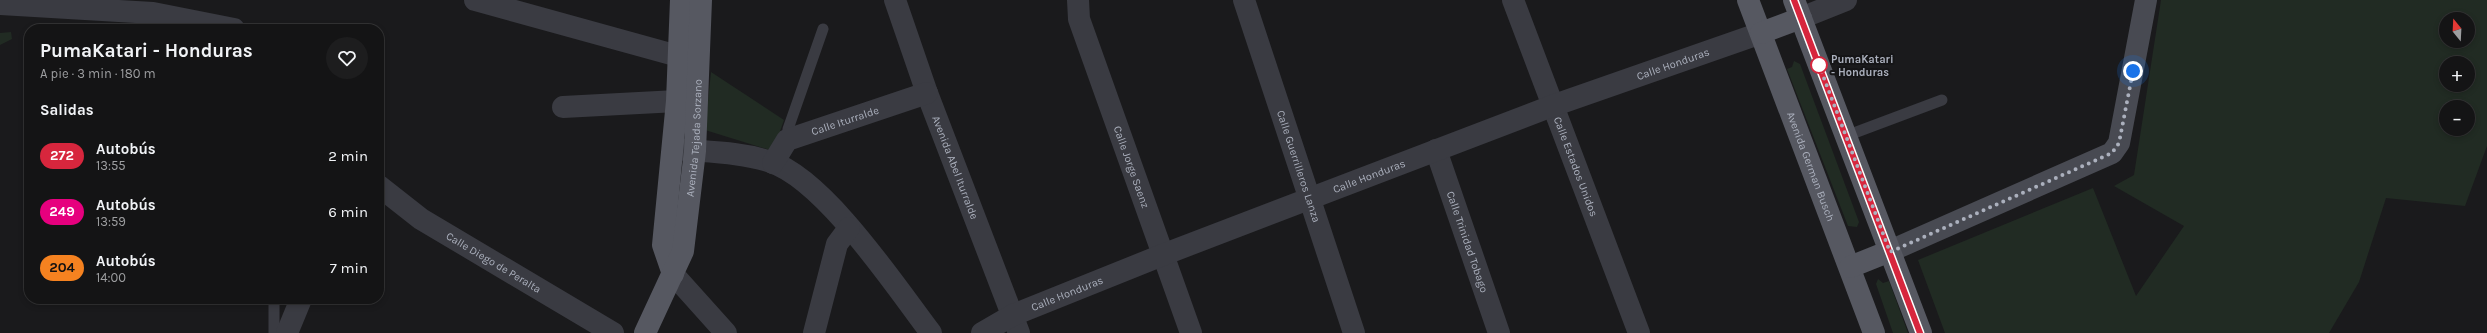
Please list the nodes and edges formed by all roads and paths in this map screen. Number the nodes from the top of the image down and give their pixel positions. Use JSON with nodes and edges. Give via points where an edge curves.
{"nodes":[{"id":1,"x":475,"y":0,"type":"edge"},
{"id":2,"x":681,"y":0,"type":"edge"},
{"id":3,"x":701,"y":0,"type":"edge"},
{"id":4,"x":895,"y":0,"type":"edge"},
{"id":5,"x":1078,"y":0,"type":"edge"},
{"id":6,"x":1244,"y":0,"type":"edge"},
{"id":7,"x":1513,"y":0,"type":"edge"},
{"id":8,"x":1748,"y":0,"type":"edge"},
{"id":9,"x":1846,"y":0,"type":"edge"},
{"id":10,"x":2146,"y":0,"type":"edge"},
{"id":11,"x":0,"y":4,"type":"edge"},
{"id":12,"x":153,"y":6,"type":"edge"},
{"id":13,"x":1797,"y":9,"type":"edge"},
{"id":14,"x":216,"y":24,"type":"edge"},
{"id":15,"x":823,"y":29,"type":"dead end"},
{"id":16,"x":1761,"y":33,"type":"junction"},
{"id":17,"x":678,"y":56,"type":"junction"},
{"id":18,"x":927,"y":93,"type":"junction"},
{"id":19,"x":1942,"y":100,"type":"dead end"},
{"id":20,"x":677,"y":101,"type":"junction"},
{"id":21,"x":563,"y":106,"type":"dead end"},
{"id":22,"x":1552,"y":106,"type":"junction"},
{"id":23,"x":1846,"y":136,"type":"junction"},
{"id":24,"x":788,"y":140,"type":"junction"},
{"id":25,"x":672,"y":149,"type":"junction"},
{"id":26,"x":1436,"y":150,"type":"junction"},
{"id":27,"x":695,"y":151,"type":"junction"},
{"id":28,"x":773,"y":162,"type":"junction"},
{"id":29,"x":384,"y":190,"type":"edge"},
{"id":30,"x":1309,"y":199,"type":"junction"},
{"id":31,"x":849,"y":228,"type":"junction"},
{"id":32,"x":1890,"y":252,"type":"junction"},
{"id":33,"x":1165,"y":254,"type":"junction"},
{"id":34,"x":1850,"y":267,"type":"junction"},
{"id":35,"x":673,"y":274,"type":"junction"},
{"id":36,"x":274,"y":304,"type":"edge"},
{"id":37,"x":299,"y":304,"type":"edge"},
{"id":38,"x":1016,"y":324,"type":"edge"},
{"id":39,"x":274,"y":333,"type":"edge"},
{"id":40,"x":287,"y":333,"type":"edge"},
{"id":41,"x":613,"y":333,"type":"edge"},
{"id":42,"x":645,"y":333,"type":"edge"},
{"id":43,"x":726,"y":333,"type":"edge"},
{"id":44,"x":814,"y":333,"type":"edge"},
{"id":45,"x":931,"y":333,"type":"edge"},
{"id":46,"x":982,"y":333,"type":"edge"},
{"id":47,"x":1191,"y":333,"type":"edge"},
{"id":48,"x":1354,"y":333,"type":"edge"},
{"id":49,"x":1499,"y":333,"type":"edge"},
{"id":50,"x":1639,"y":333,"type":"edge"},
{"id":51,"x":1874,"y":333,"type":"edge"},
{"id":52,"x":1920,"y":333,"type":"edge"}],
"edges":[{"from":1,"to":17,"type":"street"},
{"from":2,"to":17,"type":"main road","name":"Avenida Tejada Sorzano"},
{"from":3,"to":27,"type":"main road","name":"Avenida Tejada Sorzano"},
{"from":4,"to":18,"type":"street","name":"Avenida Abel Iturralde"},
{"from":5,"to":33,"type":"street","name":"Calle Jorge Saenz","via":[[1079,18]]},
{"from":6,"to":30,"type":"street","name":"Calle Guerrilleros Lanza"},
{"from":7,"to":22,"type":"street","name":"Calle Estados Unidos"},
{"from":8,"to":16,"type":"main road","name":"Avenida German Busch"},
{"from":9,"to":13,"type":"street"},
{"from":10,"to":32,"type":"main road","via":[[2119,143],[2112,153]]},
{"from":11,"to":12,"type":"street"},
{"from":12,"to":14,"type":"street"},
{"from":13,"to":16,"type":"main road"},
{"from":13,"to":23,"type":"main road"},
{"from":15,"to":24,"type":"lane","via":[[788,129]]},
{"from":16,"to":22,"type":"street","name":"Calle Honduras"},
{"from":16,"to":34,"type":"main road","name":"Avenida German Busch"},
{"from":17,"to":20,"type":"main road","name":"Avenida Tejada Sorzano"},
{"from":18,"to":24,"type":"street","name":"Calle Iturralde"},
{"from":18,"to":38,"type":"street","name":"Avenida Abel Iturralde"},
{"from":19,"to":23,"type":"lane"},
{"from":20,"to":21,"type":"street"},
{"from":20,"to":25,"type":"main road","name":"Avenida Tejada Sorzano"},
{"from":22,"to":26,"type":"street","name":"Calle Honduras"},
{"from":22,"to":50,"type":"street","name":"Calle Estados Unidos"},
{"from":23,"to":32,"type":"main road"},
{"from":24,"to":28,"type":"street"},
{"from":25,"to":27,"type":"street"},
{"from":25,"to":35,"type":"main road","name":"Avenida Tejada Sorzano","via":[[663,245]]},
{"from":26,"to":30,"type":"street","name":"Calle Honduras"},
{"from":26,"to":49,"type":"street","name":"Calle Trinidad Tobago"},
{"from":27,"to":28,"type":"street"},
{"from":27,"to":35,"type":"main road","name":"Avenida Tejada Sorzano","via":[[683,251]]},
{"from":28,"to":31,"type":"street","via":[[797,175],[827,202]]},
{"from":29,"to":41,"type":"street","name":"Calle Diego de Peralta","via":[[422,219]]},
{"from":30,"to":33,"type":"street","name":"Calle Honduras"},
{"from":30,"to":48,"type":"street","name":"Calle Guerrilleros Lanza"},
{"from":31,"to":44,"type":"street","via":[[837,244],[833,255]]},
{"from":31,"to":45,"type":"street"},
{"from":32,"to":34,"type":"main road"},
{"from":32,"to":52,"type":"main road"},
{"from":33,"to":38,"type":"street","name":"Calle Honduras"},
{"from":33,"to":47,"type":"street","name":"Calle Jorge Saenz"},
{"from":34,"to":51,"type":"main road","name":"Avenida German Busch"},
{"from":35,"to":42,"type":"main road","name":"Avenida Tejada Sorzano"},
{"from":35,"to":43,"type":"street"},
{"from":36,"to":39,"type":"lane"},
{"from":37,"to":40,"type":"street"},
{"from":38,"to":46,"type":"street","name":"Calle Honduras"}]}
